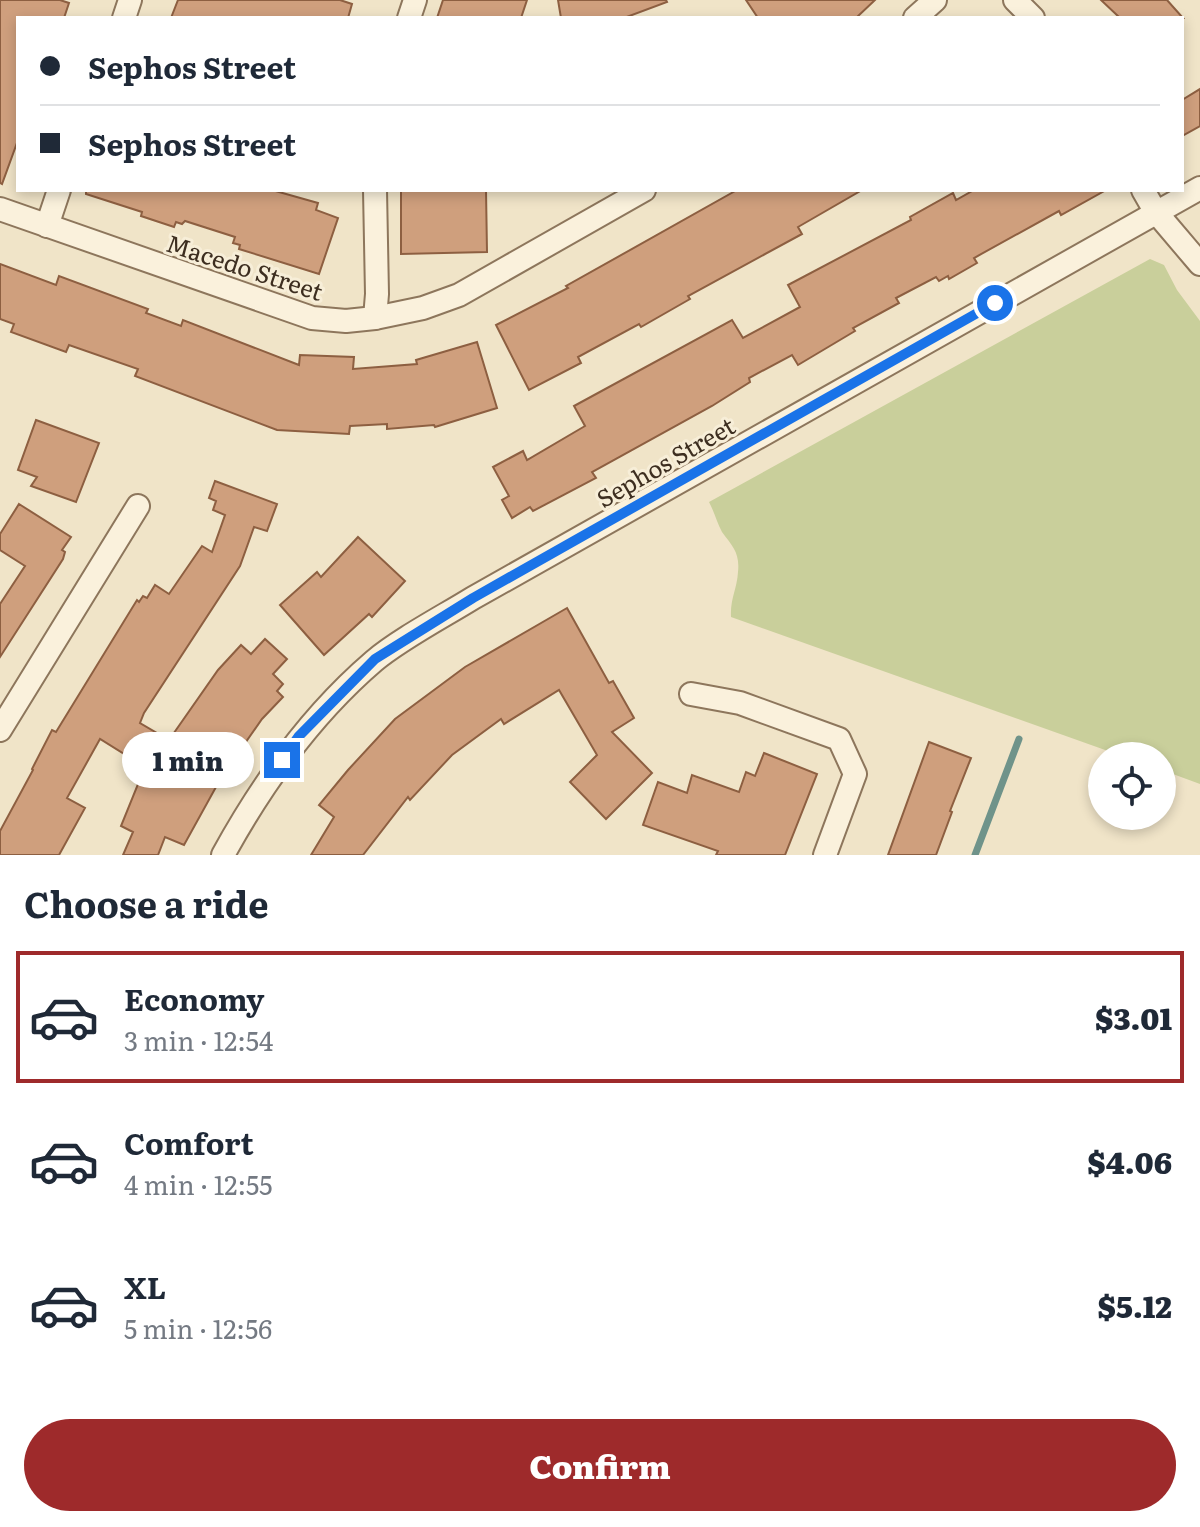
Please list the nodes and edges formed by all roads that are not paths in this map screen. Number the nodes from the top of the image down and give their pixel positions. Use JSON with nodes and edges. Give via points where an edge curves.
{"nodes":[{"id":1,"x":935,"y":0,"type":"edge"},
{"id":2,"x":1015,"y":0,"type":"edge"},
{"id":3,"x":917,"y":16,"type":"edge"},
{"id":4,"x":1031,"y":16,"type":"edge"},
{"id":5,"x":1200,"y":188,"type":"edge"},
{"id":6,"x":58,"y":192,"type":"edge"},
{"id":7,"x":375,"y":192,"type":"edge"},
{"id":8,"x":640,"y":192,"type":"edge"},
{"id":9,"x":1144,"y":192,"type":"edge"},
{"id":10,"x":0,"y":209,"type":"edge"},
{"id":11,"x":1155,"y":211,"type":"junction"},
{"id":12,"x":47,"y":226,"type":"junction"},
{"id":13,"x":1200,"y":264,"type":"edge"},
{"id":14,"x":375,"y":318,"type":"junction"},
{"id":15,"x":138,"y":506,"type":"dead end"},
{"id":16,"x":691,"y":694,"type":"dead end"},
{"id":17,"x":0,"y":730,"type":"edge"},
{"id":18,"x":223,"y":855,"type":"edge"},
{"id":19,"x":825,"y":855,"type":"edge"}],
"edges":[{"from":1,"to":3,"type":"street"},
{"from":2,"to":4,"type":"street"},
{"from":5,"to":11,"type":"street","name":"Sephos Street"},
{"from":6,"to":12,"type":"street"},
{"from":7,"to":14,"type":"street"},
{"from":8,"to":14,"type":"street","name":"Macedo Street","via":[[459,295]]},
{"from":9,"to":11,"type":"street"},
{"from":10,"to":12,"type":"street","name":"Macedo Street"},
{"from":11,"to":13,"type":"street"},
{"from":11,"to":18,"type":"street","name":"Sephos Street","via":[[473,598],[375,659],[299,736]]},
{"from":12,"to":14,"type":"street","name":"Macedo Street","via":[[312,318]]},
{"from":15,"to":17,"type":"street"},
{"from":16,"to":19,"type":"street","via":[[740,703],[839,739],[855,774]]}]}
